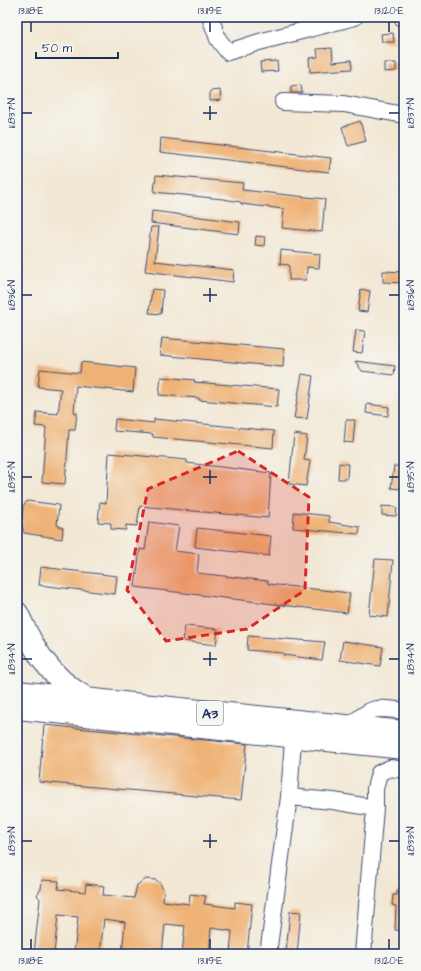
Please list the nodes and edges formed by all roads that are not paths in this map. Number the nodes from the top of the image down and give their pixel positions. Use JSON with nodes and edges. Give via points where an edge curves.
{"nodes":[{"id":1,"x":210,"y":17,"type":"edge"},
{"id":2,"x":355,"y":17,"type":"edge"},
{"id":3,"x":402,"y":17,"type":"edge"},
{"id":4,"x":404,"y":20,"type":"edge"},
{"id":5,"x":283,"y":102,"type":"dead end"},
{"id":6,"x":404,"y":115,"type":"edge"},
{"id":7,"x":17,"y":614,"type":"edge"},
{"id":8,"x":17,"y":692,"type":"edge"},
{"id":9,"x":87,"y":698,"type":"junction"},
{"id":10,"x":17,"y":708,"type":"edge"},
{"id":11,"x":404,"y":711,"type":"edge"},
{"id":12,"x":349,"y":726,"type":"junction"},
{"id":13,"x":294,"y":728,"type":"junction"},
{"id":14,"x":404,"y":732,"type":"edge"},
{"id":15,"x":404,"y":748,"type":"edge"},
{"id":16,"x":404,"y":770,"type":"edge"},
{"id":17,"x":289,"y":797,"type":"junction"},
{"id":18,"x":375,"y":808,"type":"junction"},
{"id":19,"x":268,"y":954,"type":"edge"},
{"id":20,"x":363,"y":954,"type":"edge"}],
"edges":[{"from":1,"to":2,"type":"street","via":[[218,39],[228,52]]},
{"from":3,"to":4,"type":"street"},
{"from":5,"to":6,"type":"street","via":[[344,104]]},
{"from":7,"to":9,"type":"highway","via":[[43,662],[68,688]]},
{"from":8,"to":9,"type":"highway","number":"A3"},
{"from":9,"to":13,"type":"highway","number":"A3"},
{"from":10,"to":13,"type":"highway","number":"A3"},
{"from":11,"to":12,"type":"street","via":[[379,708],[367,712]]},
{"from":12,"to":13,"type":"highway","number":"A3"},
{"from":12,"to":14,"type":"highway","number":"A3"},
{"from":13,"to":15,"type":"highway","number":"A3"},
{"from":13,"to":17,"type":"street"},
{"from":16,"to":18,"type":"street","via":[[390,768],[380,773],[375,789]]},
{"from":17,"to":18,"type":"street"},
{"from":17,"to":19,"type":"street"},
{"from":18,"to":20,"type":"street"}]}
